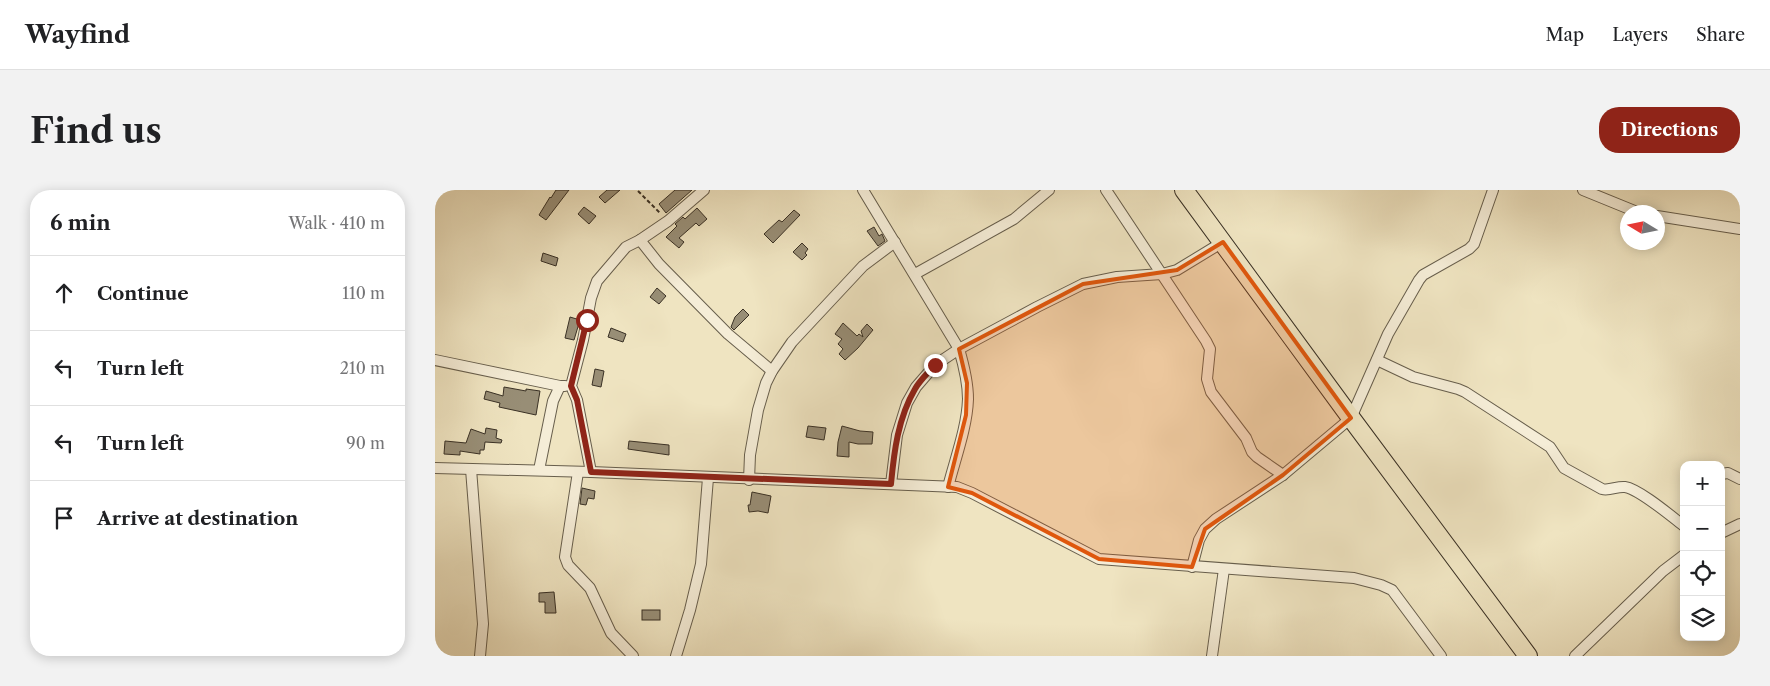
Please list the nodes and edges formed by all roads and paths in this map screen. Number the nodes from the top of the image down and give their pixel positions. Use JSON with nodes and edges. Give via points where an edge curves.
{"nodes":[{"id":1,"x":704,"y":190,"type":"edge"},
{"id":2,"x":863,"y":190,"type":"edge"},
{"id":3,"x":1049,"y":190,"type":"edge"},
{"id":4,"x":1106,"y":190,"type":"edge"},
{"id":5,"x":1183,"y":190,"type":"edge"},
{"id":6,"x":1493,"y":190,"type":"edge"},
{"id":7,"x":1583,"y":190,"type":"edge"},
{"id":8,"x":638,"y":191,"type":"edge"},
{"id":9,"x":1620,"y":205,"type":"edge"},
{"id":10,"x":1665,"y":217,"type":"edge"},
{"id":11,"x":668,"y":221,"type":"junction"},
{"id":12,"x":1740,"y":229,"type":"edge"},
{"id":13,"x":639,"y":240,"type":"junction"},
{"id":14,"x":895,"y":242,"type":"junction"},
{"id":15,"x":1223,"y":242,"type":"junction"},
{"id":16,"x":915,"y":274,"type":"junction"},
{"id":17,"x":1162,"y":274,"type":"junction"},
{"id":18,"x":959,"y":349,"type":"junction"},
{"id":19,"x":435,"y":360,"type":"edge"},
{"id":20,"x":1377,"y":360,"type":"junction"},
{"id":21,"x":772,"y":371,"type":"junction"},
{"id":22,"x":560,"y":386,"type":"junction"},
{"id":23,"x":571,"y":386,"type":"junction"},
{"id":24,"x":1351,"y":418,"type":"junction"},
{"id":25,"x":435,"y":468,"type":"edge"},
{"id":26,"x":471,"y":469,"type":"junction"},
{"id":27,"x":539,"y":470,"type":"junction"},
{"id":28,"x":578,"y":472,"type":"junction"},
{"id":29,"x":591,"y":472,"type":"junction"},
{"id":30,"x":1725,"y":473,"type":"edge"},
{"id":31,"x":1283,"y":475,"type":"junction"},
{"id":32,"x":707,"y":478,"type":"junction"},
{"id":33,"x":1740,"y":479,"type":"edge"},
{"id":34,"x":749,"y":480,"type":"junction"},
{"id":35,"x":891,"y":484,"type":"junction"},
{"id":36,"x":948,"y":487,"type":"junction"},
{"id":37,"x":1680,"y":523,"type":"edge"},
{"id":38,"x":1740,"y":524,"type":"edge"},
{"id":39,"x":1725,"y":531,"type":"edge"},
{"id":40,"x":1680,"y":558,"type":"edge"},
{"id":41,"x":1192,"y":567,"type":"junction"},
{"id":42,"x":1224,"y":569,"type":"junction"},
{"id":43,"x":480,"y":656,"type":"edge"},
{"id":44,"x":633,"y":656,"type":"edge"},
{"id":45,"x":675,"y":656,"type":"edge"},
{"id":46,"x":1212,"y":656,"type":"edge"},
{"id":47,"x":1441,"y":656,"type":"edge"},
{"id":48,"x":1528,"y":656,"type":"edge"},
{"id":49,"x":1575,"y":656,"type":"edge"}],
"edges":[{"from":1,"to":11,"type":"street"},
{"from":2,"to":14,"type":"street"},
{"from":3,"to":16,"type":"street","via":[[1014,219]]},
{"from":4,"to":17,"type":"street"},
{"from":5,"to":15,"type":"highway"},
{"from":6,"to":20,"type":"street","via":[[1474,244],[1423,275],[1388,334]]},
{"from":7,"to":9,"type":"street"},
{"from":8,"to":11,"type":"path"},
{"from":10,"to":12,"type":"street"},
{"from":11,"to":13,"type":"street"},
{"from":13,"to":21,"type":"street","via":[[728,334]]},
{"from":13,"to":23,"type":"street","via":[[625,247],[597,281]]},
{"from":14,"to":16,"type":"street"},
{"from":14,"to":21,"type":"street","via":[[863,266],[792,342]]},
{"from":15,"to":17,"type":"street","via":[[1177,270]]},
{"from":15,"to":24,"type":"highway"},
{"from":16,"to":18,"type":"street"},
{"from":17,"to":18,"type":"street","via":[[1117,277],[1083,284]]},
{"from":17,"to":31,"type":"street","via":[[1210,349],[1207,379],[1211,392],[1246,438],[1252,452]]},
{"from":18,"to":35,"type":"street","via":[[935,365],[907,403],[897,435]]},
{"from":18,"to":36,"type":"street","via":[[967,383],[966,415]]},
{"from":19,"to":22,"type":"street"},
{"from":20,"to":24,"type":"street"},
{"from":20,"to":37,"type":"street","via":[[1413,378],[1465,392],[1551,447],[1564,468],[1602,490],[1633,489]]},
{"from":21,"to":34,"type":"street","via":[[758,410]]},
{"from":22,"to":23,"type":"street"},
{"from":22,"to":27,"type":"street","via":[[553,402]]},
{"from":23,"to":29,"type":"street","via":[[577,400]]},
{"from":24,"to":31,"type":"street"},
{"from":24,"to":48,"type":"highway"},
{"from":25,"to":26,"type":"street"},
{"from":26,"to":27,"type":"street"},
{"from":26,"to":43,"type":"street","via":[[483,624]]},
{"from":27,"to":28,"type":"street"},
{"from":28,"to":29,"type":"street"},
{"from":28,"to":44,"type":"street","via":[[565,556],[568,564],[590,588],[611,633]]},
{"from":29,"to":32,"type":"street"},
{"from":30,"to":33,"type":"street"},
{"from":31,"to":41,"type":"street","via":[[1205,529]]},
{"from":32,"to":34,"type":"street"},
{"from":32,"to":45,"type":"street","via":[[701,564]]},
{"from":34,"to":35,"type":"street"},
{"from":35,"to":36,"type":"street"},
{"from":36,"to":41,"type":"street","via":[[972,493],[1099,559]]},
{"from":38,"to":39,"type":"street"},
{"from":40,"to":49,"type":"street"},
{"from":41,"to":42,"type":"street"},
{"from":42,"to":46,"type":"street"},
{"from":42,"to":47,"type":"street","via":[[1354,578],[1381,585],[1392,590]]}]}
